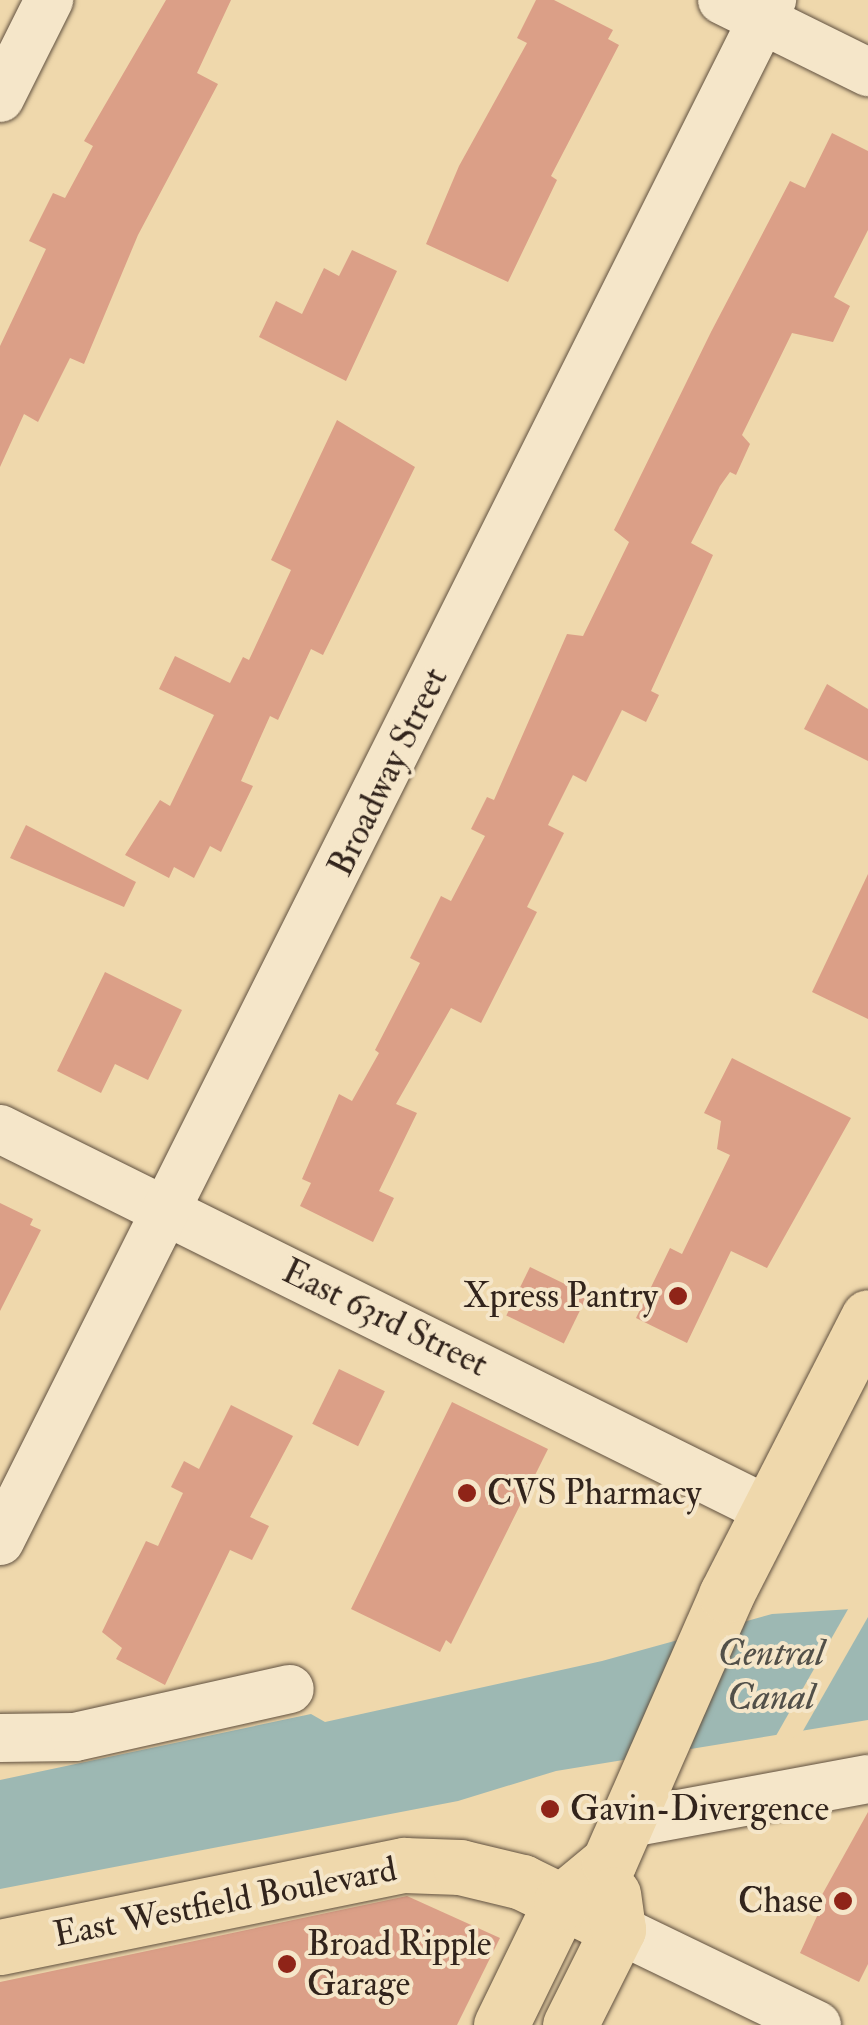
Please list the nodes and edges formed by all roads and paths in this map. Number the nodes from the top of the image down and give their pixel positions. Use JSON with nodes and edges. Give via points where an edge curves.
{"nodes":[{"id":1,"x":49,"y":0,"type":"edge"},
{"id":2,"x":752,"y":7,"type":"edge"},
{"id":3,"x":868,"y":72,"type":"edge"},
{"id":4,"x":0,"y":98,"type":"edge"},
{"id":5,"x":0,"y":1129,"type":"edge"},
{"id":6,"x":170,"y":1212,"type":"junction"},
{"id":7,"x":868,"y":1317,"type":"edge"},
{"id":8,"x":768,"y":1510,"type":"junction"},
{"id":9,"x":0,"y":1541,"type":"edge"},
{"id":10,"x":290,"y":1690,"type":"dead end"},
{"id":11,"x":0,"y":1738,"type":"edge"},
{"id":12,"x":868,"y":1779,"type":"edge"},
{"id":13,"x":624,"y":1827,"type":"junction"},
{"id":14,"x":561,"y":1902,"type":"junction"},
{"id":15,"x":618,"y":1929,"type":"junction"},
{"id":16,"x":0,"y":1947,"type":"edge"},
{"id":17,"x":502,"y":2025,"type":"edge"},
{"id":18,"x":570,"y":2025,"type":"edge"},
{"id":19,"x":817,"y":2025,"type":"edge"}],
"edges":[{"from":1,"to":4,"type":"street"},
{"from":2,"to":3,"type":"street"},
{"from":2,"to":6,"type":"street","name":"Broadway Street"},
{"from":5,"to":6,"type":"street","name":"East 63rd Street"},
{"from":6,"to":8,"type":"street","name":"East 63rd Street"},
{"from":6,"to":9,"type":"street","name":"Broadway Street"},
{"from":7,"to":8,"type":"main road"},
{"from":8,"to":13,"type":"main road"},
{"from":10,"to":11,"type":"street","via":[[76,1737]]},
{"from":12,"to":13,"type":"street"},
{"from":13,"to":14,"type":"main road"},
{"from":13,"to":15,"type":"main road"},
{"from":14,"to":15,"type":"main road","name":"East Westfield Boulevard"},
{"from":14,"to":16,"type":"main road","name":"East Westfield Boulevard","via":[[485,1872],[404,1864]]},
{"from":14,"to":17,"type":"main road"},
{"from":15,"to":18,"type":"main road"},
{"from":15,"to":19,"type":"street"}]}
